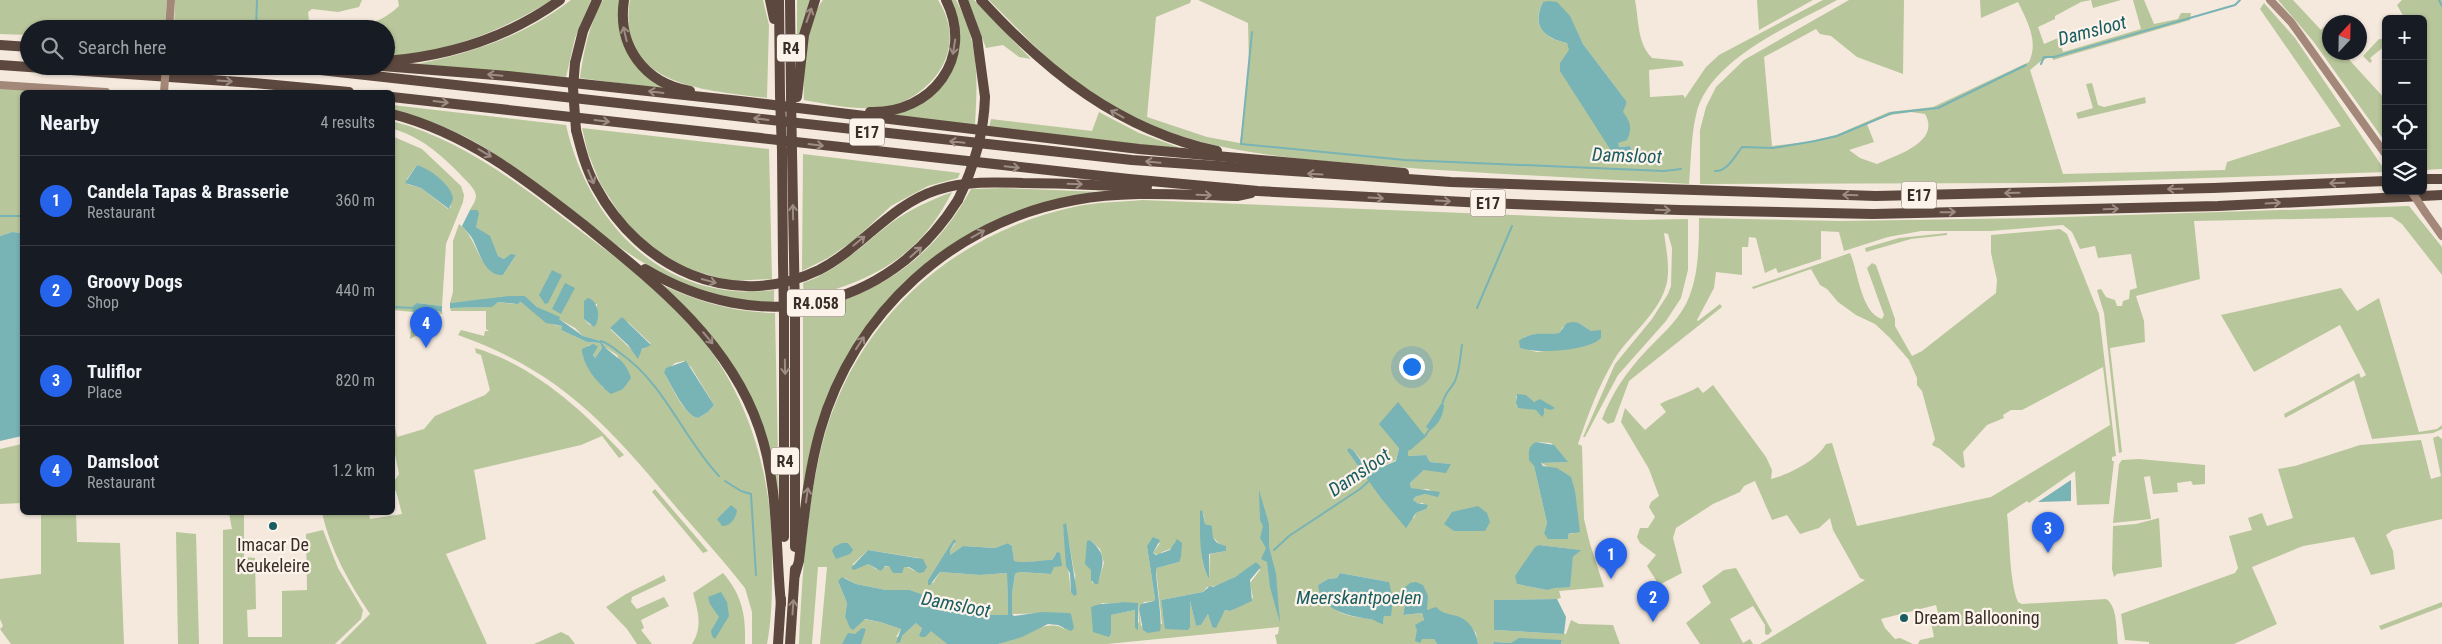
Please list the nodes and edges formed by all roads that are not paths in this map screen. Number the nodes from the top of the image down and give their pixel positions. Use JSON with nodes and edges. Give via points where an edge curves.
{"nodes":[{"id":1,"x":171,"y":0,"type":"edge"},
{"id":2,"x":560,"y":0,"type":"edge"},
{"id":3,"x":597,"y":0,"type":"edge"},
{"id":4,"x":624,"y":0,"type":"edge"},
{"id":5,"x":770,"y":0,"type":"edge"},
{"id":6,"x":779,"y":0,"type":"edge"},
{"id":7,"x":790,"y":0,"type":"edge"},
{"id":8,"x":815,"y":0,"type":"edge"},
{"id":9,"x":946,"y":0,"type":"edge"},
{"id":10,"x":963,"y":0,"type":"edge"},
{"id":11,"x":981,"y":0,"type":"edge"},
{"id":12,"x":2270,"y":0,"type":"edge"},
{"id":13,"x":170,"y":20,"type":"edge"},
{"id":14,"x":0,"y":45,"type":"edge"},
{"id":15,"x":20,"y":46,"type":"edge"},
{"id":16,"x":780,"y":47,"type":"junction"},
{"id":17,"x":395,"y":60,"type":"edge"},
{"id":18,"x":0,"y":64,"type":"edge"},
{"id":19,"x":20,"y":65,"type":"edge"},
{"id":20,"x":395,"y":67,"type":"edge"},
{"id":21,"x":147,"y":75,"type":"edge"},
{"id":22,"x":165,"y":75,"type":"edge"},
{"id":23,"x":365,"y":75,"type":"edge"},
{"id":24,"x":254,"y":83,"type":"junction"},
{"id":25,"x":0,"y":85,"type":"edge"},
{"id":26,"x":76,"y":90,"type":"edge"},
{"id":27,"x":164,"y":90,"type":"edge"},
{"id":28,"x":281,"y":90,"type":"edge"},
{"id":29,"x":328,"y":90,"type":"edge"},
{"id":30,"x":794,"y":96,"type":"junction"},
{"id":31,"x":395,"y":97,"type":"edge"},
{"id":32,"x":740,"y":101,"type":"junction"},
{"id":33,"x":832,"y":113,"type":"junction"},
{"id":34,"x":395,"y":115,"type":"edge"},
{"id":35,"x":2383,"y":150,"type":"edge"},
{"id":36,"x":1242,"y":158,"type":"junction"},
{"id":37,"x":2442,"y":179,"type":"edge"},
{"id":38,"x":2427,"y":180,"type":"edge"},
{"id":39,"x":2382,"y":181,"type":"edge"},
{"id":40,"x":1451,"y":182,"type":"junction"},
{"id":41,"x":1186,"y":184,"type":"junction"},
{"id":42,"x":1258,"y":191,"type":"junction"},
{"id":43,"x":2414,"y":195,"type":"edge"},
{"id":44,"x":2442,"y":195,"type":"edge"},
{"id":45,"x":2442,"y":236,"type":"edge"},
{"id":46,"x":608,"y":245,"type":"junction"},
{"id":47,"x":795,"y":575,"type":"junction"},
{"id":48,"x":781,"y":604,"type":"junction"},
{"id":49,"x":778,"y":644,"type":"edge"},
{"id":50,"x":790,"y":644,"type":"edge"}],
"edges":[{"from":1,"to":13,"type":"main road"},
{"from":2,"to":17,"type":"highway","via":[[515,27],[474,44],[438,54]]},
{"from":3,"to":41,"type":"highway","one_way":true,"bridge":true,"via":[[583,30],[575,63],[573,97],[576,130],[595,186],[631,235],[651,252],[678,270],[711,282],[732,286],[782,282],[818,270],[840,257],[906,205],[946,188],[994,182],[1169,188]]},
{"from":32,"to":4,"type":"highway","one_way":true,"via":[[668,85],[647,72],[626,41],[622,12]]},
{"from":5,"to":16,"type":"highway"},
{"from":6,"to":16,"type":"highway","number":"R4"},
{"from":7,"to":30,"type":"highway","number":"R4"},
{"from":30,"to":8,"type":"highway","one_way":true,"via":[[804,35]]},
{"from":9,"to":33,"type":"highway","one_way":true,"via":[[956,39],[948,69],[935,87],[917,102],[901,109]]},
{"from":46,"to":10,"type":"highway","number":"R4.058","one_way":true,"bridge":true,"via":[[655,275],[708,298],[768,308],[828,300],[865,287],[901,265],[932,236],[958,200],[979,145],[985,98],[977,38]]},
{"from":36,"to":11,"type":"highway","one_way":true,"via":[[1165,136],[1103,106],[1044,62]]},
{"from":12,"to":35,"type":"main road","via":[[2291,22]]},
{"from":14,"to":15,"type":"highway"},
{"from":16,"to":48,"type":"highway","number":"R4","one_way":true,"bridge":true,"via":[[785,497]]},
{"from":18,"to":19,"type":"highway","one_way":true},
{"from":32,"to":20,"type":"highway","one_way":true},
{"from":21,"to":24,"type":"highway","one_way":true},
{"from":22,"to":27,"type":"main road","bridge":true},
{"from":40,"to":23,"type":"highway","number":"E17","one_way":true,"via":[[1132,160]]},
{"from":24,"to":28,"type":"highway"},
{"from":24,"to":29,"type":"highway"},
{"from":25,"to":26,"type":"main road"},
{"from":47,"to":30,"type":"highway","number":"R4","one_way":true,"bridge":true},
{"from":31,"to":41,"type":"highway","number":"E17","one_way":true},
{"from":32,"to":33,"type":"highway"},
{"from":33,"to":36,"type":"highway"},
{"from":34,"to":46,"type":"highway","one_way":true,"via":[[440,130],[508,167]]},
{"from":36,"to":40,"type":"highway","via":[[1391,171]]},
{"from":37,"to":38,"type":"highway"},
{"from":39,"to":40,"type":"highway","number":"E17","one_way":true,"via":[[1876,196]]},
{"from":41,"to":42,"type":"highway","number":"E17"},
{"from":42,"to":44,"type":"highway","number":"E17","one_way":true,"via":[[1503,204],[1873,214],[2218,206]]},
{"from":47,"to":42,"type":"highway","one_way":true,"via":[[811,468],[831,398],[850,359],[870,329],[927,267],[958,245],[997,224],[1055,204],[1146,193],[1237,196]]},
{"from":43,"to":45,"type":"main road","bridge":true},
{"from":46,"to":48,"type":"highway","one_way":true,"via":[[689,316],[713,344],[747,400],[762,436],[774,487]]},
{"from":50,"to":47,"type":"highway","number":"R4","one_way":true},
{"from":48,"to":49,"type":"highway","number":"R4"}]}
